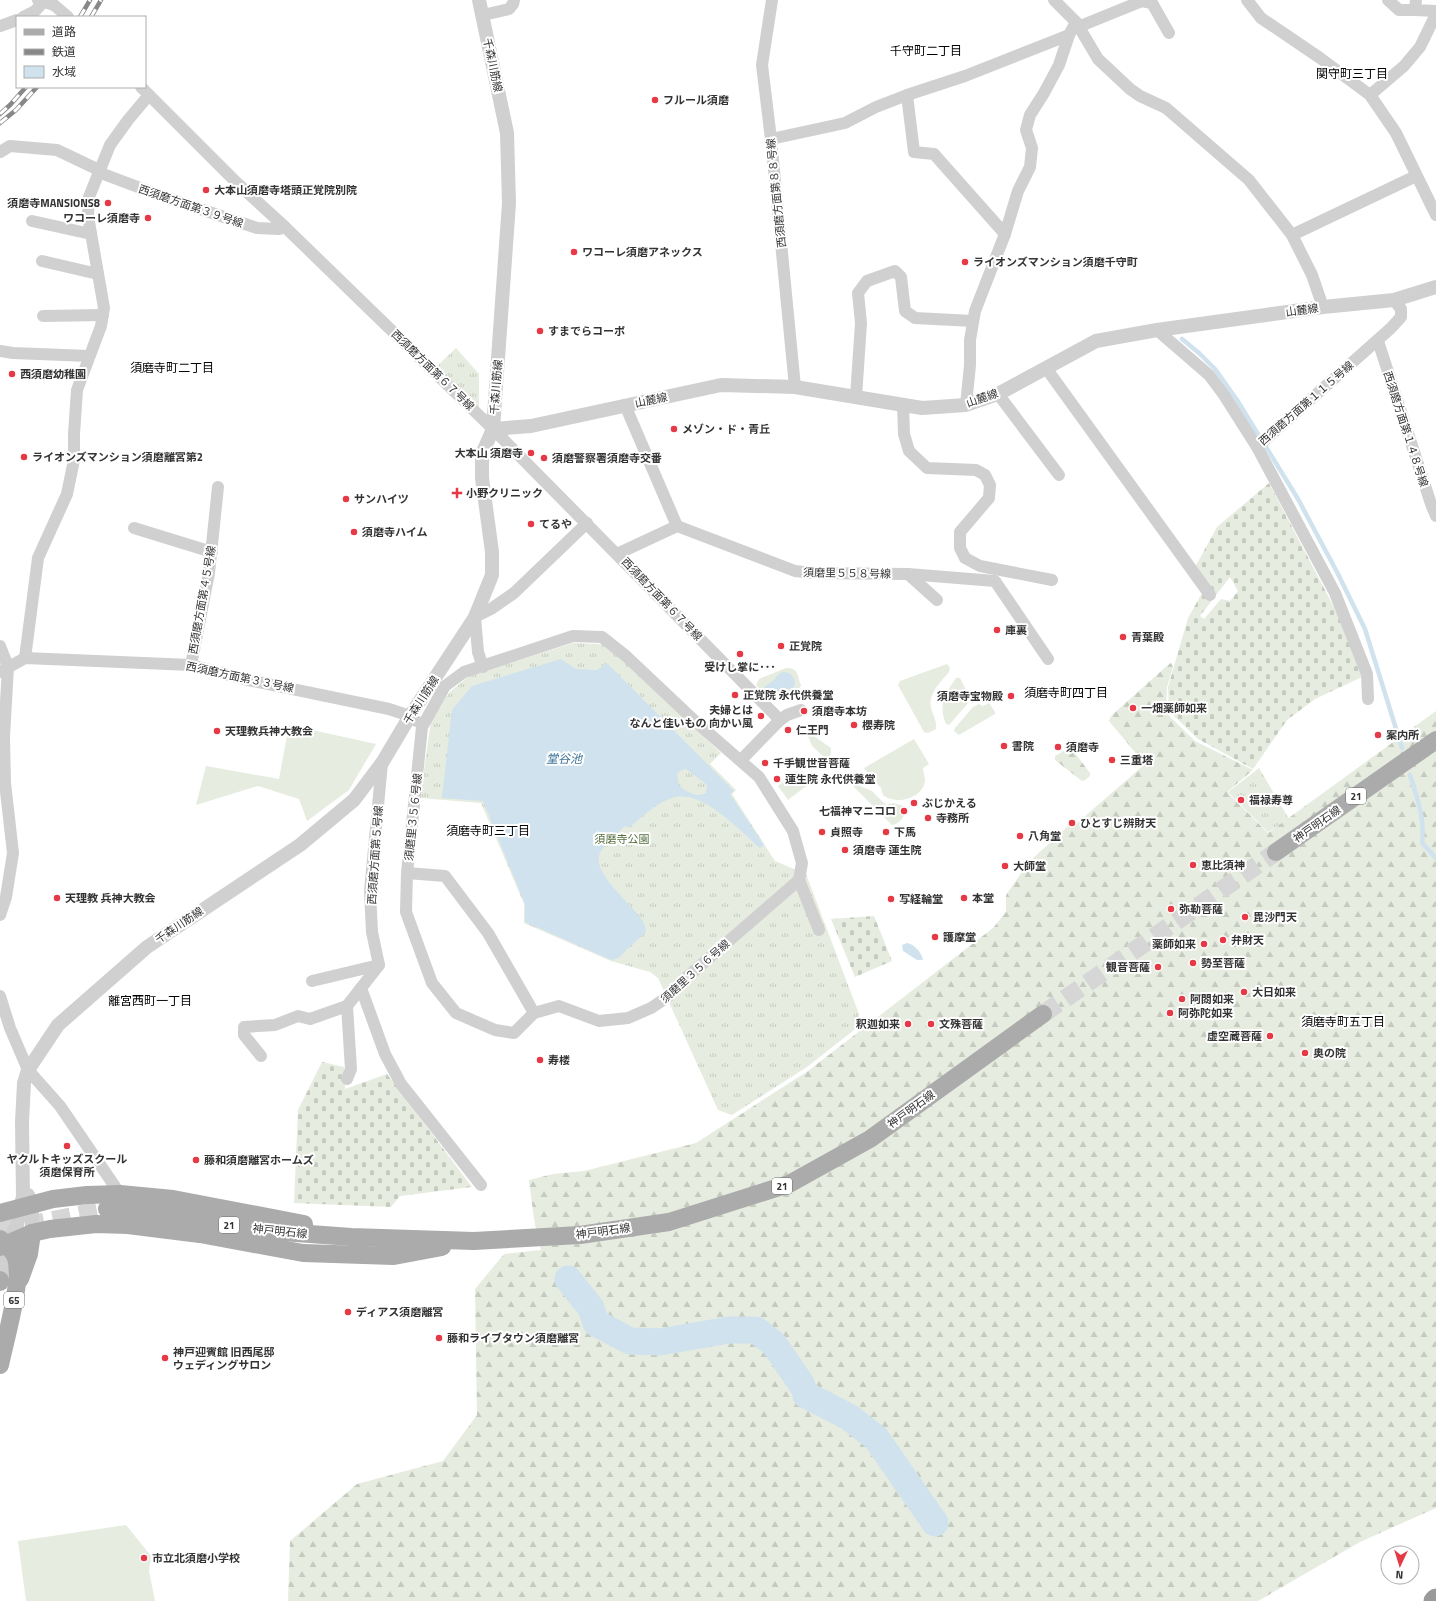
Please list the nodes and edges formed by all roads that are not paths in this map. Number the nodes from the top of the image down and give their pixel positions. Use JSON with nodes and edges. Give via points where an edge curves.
{"nodes":[{"id":1,"x":479,"y":0,"type":"edge"},
{"id":2,"x":514,"y":0,"type":"edge"},
{"id":3,"x":772,"y":0,"type":"edge"},
{"id":4,"x":1054,"y":0,"type":"edge"},
{"id":5,"x":1247,"y":0,"type":"edge"},
{"id":6,"x":1388,"y":0,"type":"edge"},
{"id":7,"x":42,"y":1,"type":"edge"},
{"id":8,"x":1416,"y":5,"type":"edge"},
{"id":9,"x":1436,"y":13,"type":"edge"},
{"id":10,"x":483,"y":15,"type":"junction"},
{"id":11,"x":25,"y":16,"type":"edge"},
{"id":12,"x":67,"y":16,"type":"edge"},
{"id":13,"x":16,"y":20,"type":"edge"},
{"id":14,"x":0,"y":26,"type":"edge"},
{"id":15,"x":1074,"y":28,"type":"junction"},
{"id":16,"x":1169,"y":33,"type":"dead end"},
{"id":17,"x":145,"y":91,"type":"edge"},
{"id":18,"x":907,"y":95,"type":"junction"},
{"id":19,"x":1370,"y":95,"type":"junction"},
{"id":20,"x":771,"y":139,"type":"junction"},
{"id":21,"x":0,"y":152,"type":"edge"},
{"id":22,"x":99,"y":171,"type":"junction"},
{"id":23,"x":1416,"y":176,"type":"junction"},
{"id":24,"x":1436,"y":216,"type":"edge"},
{"id":25,"x":32,"y":221,"type":"dead end"},
{"id":26,"x":285,"y":227,"type":"junction"},
{"id":27,"x":91,"y":234,"type":"junction"},
{"id":28,"x":1005,"y":234,"type":"junction"},
{"id":29,"x":1292,"y":235,"type":"junction"},
{"id":30,"x":42,"y":261,"type":"dead end"},
{"id":31,"x":98,"y":274,"type":"junction"},
{"id":32,"x":1436,"y":287,"type":"edge"},
{"id":33,"x":1394,"y":300,"type":"junction"},
{"id":34,"x":1323,"y":307,"type":"junction"},
{"id":35,"x":103,"y":315,"type":"junction"},
{"id":36,"x":43,"y":316,"type":"dead end"},
{"id":37,"x":973,"y":321,"type":"junction"},
{"id":38,"x":1157,"y":330,"type":"junction"},
{"id":39,"x":1378,"y":341,"type":"junction"},
{"id":40,"x":0,"y":351,"type":"edge"},
{"id":41,"x":89,"y":356,"type":"junction"},
{"id":42,"x":1046,"y":368,"type":"junction"},
{"id":43,"x":795,"y":387,"type":"junction"},
{"id":44,"x":998,"y":394,"type":"junction"},
{"id":45,"x":856,"y":397,"type":"junction"},
{"id":46,"x":625,"y":405,"type":"junction"},
{"id":47,"x":903,"y":405,"type":"junction"},
{"id":48,"x":966,"y":405,"type":"junction"},
{"id":49,"x":493,"y":429,"type":"junction"},
{"id":50,"x":1257,"y":446,"type":"junction"},
{"id":51,"x":1059,"y":474,"type":"dead end"},
{"id":52,"x":218,"y":487,"type":"dead end"},
{"id":53,"x":1436,"y":516,"type":"edge"},
{"id":54,"x":587,"y":523,"type":"junction"},
{"id":55,"x":677,"y":526,"type":"junction"},
{"id":56,"x":134,"y":528,"type":"dead end"},
{"id":57,"x":212,"y":552,"type":"junction"},
{"id":58,"x":617,"y":554,"type":"junction"},
{"id":59,"x":908,"y":574,"type":"junction"},
{"id":60,"x":1052,"y":580,"type":"dead end"},
{"id":61,"x":1210,"y":595,"type":"dead end"},
{"id":62,"x":937,"y":600,"type":"dead end"},
{"id":63,"x":475,"y":617,"type":"junction"},
{"id":64,"x":0,"y":646,"type":"edge"},
{"id":65,"x":25,"y":658,"type":"junction"},
{"id":66,"x":1048,"y":659,"type":"dead end"},
{"id":67,"x":191,"y":665,"type":"junction"},
{"id":68,"x":483,"y":667,"type":"junction"},
{"id":69,"x":4,"y":670,"type":"edge"},
{"id":70,"x":1368,"y":699,"type":"dead end"},
{"id":71,"x":801,"y":710,"type":"dead end"},
{"id":72,"x":410,"y":716,"type":"junction"},
{"id":73,"x":780,"y":720,"type":"junction"},
{"id":74,"x":422,"y":728,"type":"junction"},
{"id":75,"x":1436,"y":740,"type":"edge"},
{"id":76,"x":741,"y":760,"type":"junction"},
{"id":77,"x":382,"y":763,"type":"junction"},
{"id":78,"x":1276,"y":852,"type":"tunnel mouth"},
{"id":79,"x":408,"y":873,"type":"junction"},
{"id":80,"x":799,"y":880,"type":"junction"},
{"id":81,"x":0,"y":915,"type":"edge"},
{"id":82,"x":819,"y":930,"type":"dead end"},
{"id":83,"x":379,"y":965,"type":"junction"},
{"id":84,"x":312,"y":981,"type":"dead end"},
{"id":85,"x":361,"y":988,"type":"junction"},
{"id":86,"x":0,"y":996,"type":"edge"},
{"id":87,"x":347,"y":1006,"type":"junction"},
{"id":88,"x":534,"y":1013,"type":"junction"},
{"id":89,"x":1044,"y":1014,"type":"tunnel mouth"},
{"id":90,"x":261,"y":1056,"type":"dead end"},
{"id":91,"x":28,"y":1070,"type":"junction"},
{"id":92,"x":347,"y":1079,"type":"dead end"},
{"id":93,"x":480,"y":1185,"type":"dead end"},
{"id":94,"x":120,"y":1194,"type":"junction"},
{"id":95,"x":27,"y":1206,"type":"junction"},
{"id":96,"x":107,"y":1209,"type":"tunnel mouth"},
{"id":97,"x":0,"y":1213,"type":"edge"},
{"id":98,"x":32,"y":1234,"type":"junction"},
{"id":99,"x":351,"y":1238,"type":"junction"},
{"id":100,"x":474,"y":1241,"type":"junction"},
{"id":101,"x":2,"y":1244,"type":"edge"},
{"id":102,"x":4,"y":1282,"type":"edge"},
{"id":103,"x":0,"y":1366,"type":"edge"}],
"edges":[{"from":1,"to":10,"type":"street","name":"千森川筋線"},
{"from":2,"to":10,"type":"street","via":[[509,10]]},
{"from":3,"to":20,"type":"street","name":"西須磨方面第８８号線","via":[[762,65]]},
{"from":4,"to":15,"type":"street"},
{"from":5,"to":19,"type":"street","via":[[1261,18]]},
{"from":6,"to":8,"type":"street","via":[[1399,10]]},
{"from":7,"to":11,"type":"street","via":[[35,11]]},
{"from":7,"to":12,"type":"street","via":[[54,5]]},
{"from":8,"to":9,"type":"street"},
{"from":9,"to":19,"type":"street","via":[[1420,47],[1404,66]]},
{"from":10,"to":49,"type":"street","name":"千森川筋線","via":[[507,133],[509,204]]},
{"from":13,"to":14,"type":"street"},
{"from":15,"to":16,"type":"street","via":[[1142,1],[1152,3]]},
{"from":15,"to":18,"type":"street","via":[[965,76]]},
{"from":15,"to":28,"type":"street","via":[[1059,65],[1030,115],[1026,130],[1032,148],[1030,167],[1018,191]]},
{"from":15,"to":29,"type":"street","via":[[1098,59],[1130,90],[1166,108],[1249,180]]},
{"from":17,"to":22,"type":"street","via":[[110,145]]},
{"from":17,"to":26,"type":"street","name":"西須磨方面第６７号線","via":[[237,184]]},
{"from":18,"to":20,"type":"street","via":[[845,123]]},
{"from":18,"to":28,"type":"street","via":[[914,152],[934,154]]},
{"from":19,"to":23,"type":"street","via":[[1396,133]]},
{"from":20,"to":43,"type":"street","name":"西須磨方面第８８号線"},
{"from":21,"to":22,"type":"street","name":"西須磨方面第３９号線","via":[[10,146],[51,148]]},
{"from":22,"to":26,"type":"street","name":"西須磨方面第３９号線","via":[[167,198],[257,228]]},
{"from":22,"to":27,"type":"street","via":[[89,197],[88,216]]},
{"from":23,"to":24,"type":"street"},
{"from":23,"to":29,"type":"street"},
{"from":25,"to":27,"type":"street"},
{"from":26,"to":49,"type":"street","name":"西須磨方面第６７号線"},
{"from":27,"to":31,"type":"street"},
{"from":28,"to":37,"type":"street"},
{"from":29,"to":34,"type":"street","via":[[1312,275]]},
{"from":30,"to":31,"type":"street"},
{"from":31,"to":35,"type":"street"},
{"from":32,"to":33,"type":"street","name":"山麓線"},
{"from":33,"to":34,"type":"street","name":"山麓線"},
{"from":33,"to":39,"type":"street","name":"西須磨方面第１１５号線","via":[[1401,309],[1401,317]]},
{"from":34,"to":38,"type":"street","name":"山麓線"},
{"from":35,"to":36,"type":"street"},
{"from":35,"to":41,"type":"street"},
{"from":37,"to":45,"type":"street","via":[[915,318],[905,311],[901,277],[895,271],[867,281],[858,293],[862,323]]},
{"from":37,"to":48,"type":"street"},
{"from":38,"to":42,"type":"street","name":"山麓線","via":[[1096,341]]},
{"from":38,"to":50,"type":"street","name":"西須磨方面第１１５号線","via":[[1209,375]]},
{"from":39,"to":50,"type":"street","name":"西須磨方面第１１５号線"},
{"from":39,"to":53,"type":"street","name":"西須磨方面第１４８号線"},
{"from":40,"to":41,"type":"street"},
{"from":41,"to":65,"type":"street","via":[[77,390],[74,460],[67,494],[38,558]]},
{"from":42,"to":44,"type":"street","name":"山麓線"},
{"from":42,"to":61,"type":"street"},
{"from":43,"to":45,"type":"street","name":"山麓線"},
{"from":43,"to":46,"type":"street","name":"山麓線","via":[[720,385]]},
{"from":44,"to":48,"type":"street","name":"山麓線"},
{"from":44,"to":51,"type":"street"},
{"from":45,"to":47,"type":"street","name":"山麓線"},
{"from":46,"to":49,"type":"street","name":"山麓線","via":[[531,426]]},
{"from":46,"to":55,"type":"street"},
{"from":47,"to":48,"type":"street","name":"山麓線","via":[[922,408]]},
{"from":47,"to":60,"type":"street","via":[[904,434],[909,451],[927,468],[976,470],[985,474],[990,485],[988,498],[960,532],[960,548],[965,558],[980,566]]},
{"from":49,"to":54,"type":"street","name":"西須磨方面第６７号線"},
{"from":49,"to":63,"type":"street","name":"千森川筋線","via":[[482,454],[492,575]]},
{"from":50,"to":70,"type":"street","via":[[1335,593],[1367,674]]},
{"from":52,"to":57,"type":"street","name":"西須磨方面第４５号線"},
{"from":54,"to":58,"type":"street","name":"西須磨方面第６７号線"},
{"from":54,"to":63,"type":"street","via":[[514,593]]},
{"from":55,"to":58,"type":"street"},
{"from":55,"to":59,"type":"street","name":"須磨里５５８号線","via":[[796,571]]},
{"from":56,"to":57,"type":"street"},
{"from":57,"to":67,"type":"street","name":"西須磨方面第４５号線"},
{"from":58,"to":73,"type":"street","name":"西須磨方面第６７号線"},
{"from":59,"to":62,"type":"street"},
{"from":59,"to":66,"type":"street","name":"須磨里５５８号線","via":[[995,581]]},
{"from":63,"to":68,"type":"street","via":[[478,652]]},
{"from":63,"to":72,"type":"street","name":"千森川筋線"},
{"from":64,"to":69,"type":"street"},
{"from":65,"to":67,"type":"street","name":"西須磨方面第３３号線"},
{"from":65,"to":69,"type":"street"},
{"from":67,"to":72,"type":"street","name":"西須磨方面第３３号線","via":[[248,680],[390,709]]},
{"from":68,"to":74,"type":"street","via":[[464,672],[445,686]]},
{"from":68,"to":76,"type":"street","via":[[573,636],[602,637]]},
{"from":69,"to":81,"type":"street","via":[[5,775],[13,853],[6,897]]},
{"from":71,"to":73,"type":"street"},
{"from":72,"to":74,"type":"street"},
{"from":72,"to":77,"type":"street","name":"千森川筋線"},
{"from":73,"to":76,"type":"street"},
{"from":74,"to":79,"type":"street","name":"須磨里３５６号線"},
{"from":75,"to":78,"type":"main road","name":"神戸明石線","number":"21"},
{"from":76,"to":80,"type":"street","via":[[759,776],[793,831],[802,863]]},
{"from":77,"to":83,"type":"street","name":"西須磨方面第５号線","via":[[370,891],[372,932]]},
{"from":77,"to":91,"type":"street","name":"千森川筋線","via":[[354,800],[300,845],[147,947],[58,1025]]},
{"from":79,"to":88,"type":"street","via":[[445,876],[488,933]]},
{"from":79,"to":88,"type":"street","name":"須磨里３５６号線","via":[[406,912],[432,983],[456,1013],[495,1030],[514,1033]]},
{"from":80,"to":82,"type":"street"},
{"from":80,"to":88,"type":"street","name":"須磨里３５６号線","via":[[686,978],[670,996],[651,1008],[628,1018],[599,1021],[559,1006]]},
{"from":83,"to":84,"type":"street"},
{"from":83,"to":85,"type":"street"},
{"from":85,"to":87,"type":"street"},
{"from":85,"to":93,"type":"street","via":[[385,1054],[401,1084]]},
{"from":86,"to":91,"type":"street"},
{"from":87,"to":90,"type":"street","via":[[310,1019],[298,1016],[275,1025],[244,1027],[244,1036]]},
{"from":87,"to":92,"type":"street","via":[[351,1069]]},
{"from":89,"to":100,"type":"main road","name":"神戸明石線","number":"21","via":[[870,1139],[789,1184],[669,1222],[580,1235]]},
{"from":91,"to":94,"type":"street","via":[[60,1106]]},
{"from":91,"to":95,"type":"street","name":"千森川筋線","via":[[24,1084],[22,1122],[23,1184]]},
{"from":94,"to":95,"type":"main road","via":[[67,1197]]},
{"from":94,"to":99,"type":"main road","via":[[173,1199],[326,1228]]},
{"from":95,"to":97,"type":"main road"},
{"from":95,"to":98,"type":"street"},
{"from":95,"to":101,"type":"street","name":"千森川筋線","via":[[17,1225]]},
{"from":96,"to":99,"type":"main road","name":"神戸明石線","number":"21","via":[[178,1216],[269,1231]]},
{"from":98,"to":100,"type":"main road","via":[[50,1229],[96,1224],[128,1225],[200,1234],[303,1253],[394,1256]]},
{"from":98,"to":101,"type":"main road"},
{"from":98,"to":102,"type":"main road","via":[[29,1254]]},
{"from":99,"to":100,"type":"main road","name":"神戸明石線","number":"21"},
{"from":101,"to":102,"type":"main road","number":"65","via":[[16,1257],[17,1264]]},
{"from":102,"to":103,"type":"main road","number":"65"}]}
